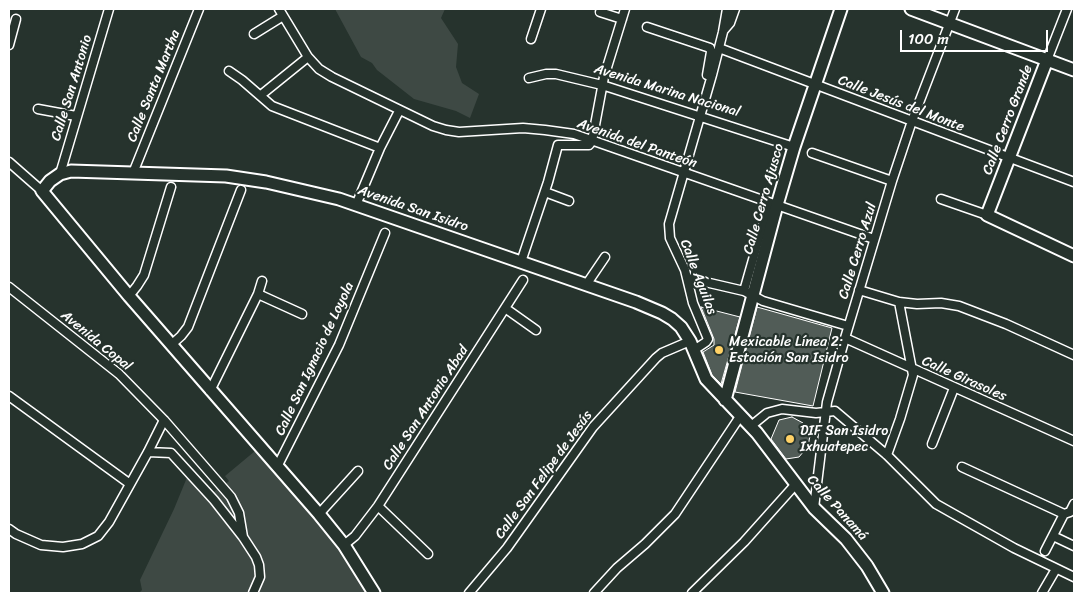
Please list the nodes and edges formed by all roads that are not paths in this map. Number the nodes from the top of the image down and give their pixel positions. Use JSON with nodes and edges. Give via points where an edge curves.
{"nodes":[{"id":1,"x":109,"y":9,"type":"edge"},
{"id":2,"x":199,"y":9,"type":"edge"},
{"id":3,"x":542,"y":9,"type":"edge"},
{"id":4,"x":625,"y":9,"type":"edge"},
{"id":5,"x":727,"y":9,"type":"edge"},
{"id":6,"x":735,"y":9,"type":"edge"},
{"id":7,"x":841,"y":9,"type":"edge"},
{"id":8,"x":912,"y":9,"type":"edge"},
{"id":9,"x":955,"y":9,"type":"edge"},
{"id":10,"x":1068,"y":9,"type":"edge"},
{"id":11,"x":281,"y":12,"type":"edge"},
{"id":12,"x":600,"y":12,"type":"dead end"},
{"id":13,"x":16,"y":19,"type":"dead end"},
{"id":14,"x":622,"y":19,"type":"junction"},
{"id":15,"x":950,"y":23,"type":"junction"},
{"id":16,"x":647,"y":27,"type":"dead end"},
{"id":17,"x":723,"y":32,"type":"junction"},
{"id":18,"x":254,"y":34,"type":"dead end"},
{"id":19,"x":531,"y":39,"type":"dead end"},
{"id":20,"x":9,"y":45,"type":"edge"},
{"id":21,"x":718,"y":48,"type":"junction"},
{"id":22,"x":308,"y":58,"type":"junction"},
{"id":23,"x":1047,"y":60,"type":"junction"},
{"id":24,"x":1074,"y":70,"type":"edge"},
{"id":25,"x":229,"y":71,"type":"dead end"},
{"id":26,"x":529,"y":78,"type":"dead end"},
{"id":27,"x":602,"y":85,"type":"junction"},
{"id":28,"x":816,"y":85,"type":"junction"},
{"id":29,"x":708,"y":89,"type":"junction"},
{"id":30,"x":261,"y":95,"type":"junction"},
{"id":31,"x":38,"y":109,"type":"dead end"},
{"id":32,"x":400,"y":111,"type":"junction"},
{"id":33,"x":76,"y":116,"type":"junction"},
{"id":34,"x":700,"y":116,"type":"junction"},
{"id":35,"x":912,"y":121,"type":"junction"},
{"id":36,"x":592,"y":141,"type":"junction"},
{"id":37,"x":794,"y":147,"type":"junction"},
{"id":38,"x":380,"y":148,"type":"junction"},
{"id":39,"x":812,"y":153,"type":"dead end"},
{"id":40,"x":1010,"y":159,"type":"junction"},
{"id":41,"x":9,"y":162,"type":"edge"},
{"id":42,"x":133,"y":173,"type":"junction"},
{"id":43,"x":683,"y":173,"type":"junction"},
{"id":44,"x":60,"y":174,"type":"junction"},
{"id":45,"x":892,"y":181,"type":"junction"},
{"id":46,"x":1074,"y":182,"type":"edge"},
{"id":47,"x":172,"y":187,"type":"dead end"},
{"id":48,"x":241,"y":190,"type":"dead end"},
{"id":49,"x":42,"y":191,"type":"junction"},
{"id":50,"x":545,"y":192,"type":"junction"},
{"id":51,"x":941,"y":199,"type":"dead end"},
{"id":52,"x":569,"y":201,"type":"dead end"},
{"id":53,"x":356,"y":205,"type":"junction"},
{"id":54,"x":777,"y":205,"type":"junction"},
{"id":55,"x":987,"y":215,"type":"junction"},
{"id":56,"x":385,"y":233,"type":"dead end"},
{"id":57,"x":874,"y":239,"type":"junction"},
{"id":58,"x":1074,"y":256,"type":"edge"},
{"id":59,"x":605,"y":257,"type":"dead end"},
{"id":60,"x":521,"y":262,"type":"junction"},
{"id":61,"x":688,"y":278,"type":"junction"},
{"id":62,"x":523,"y":280,"type":"dead end"},
{"id":63,"x":262,"y":281,"type":"dead end"},
{"id":64,"x":586,"y":285,"type":"junction"},
{"id":65,"x":9,"y":287,"type":"edge"},
{"id":66,"x":859,"y":290,"type":"junction"},
{"id":67,"x":258,"y":294,"type":"junction"},
{"id":68,"x":749,"y":294,"type":"junction"},
{"id":69,"x":129,"y":296,"type":"junction"},
{"id":70,"x":899,"y":302,"type":"junction"},
{"id":71,"x":505,"y":308,"type":"junction"},
{"id":72,"x":302,"y":314,"type":"dead end"},
{"id":73,"x":848,"y":326,"type":"junction"},
{"id":74,"x":536,"y":330,"type":"dead end"},
{"id":75,"x":845,"y":338,"type":"junction"},
{"id":76,"x":171,"y":345,"type":"junction"},
{"id":77,"x":692,"y":345,"type":"junction"},
{"id":78,"x":1074,"y":355,"type":"edge"},
{"id":79,"x":913,"y":370,"type":"junction"},
{"id":80,"x":954,"y":388,"type":"junction"},
{"id":81,"x":210,"y":390,"type":"junction"},
{"id":82,"x":9,"y":396,"type":"edge"},
{"id":83,"x":726,"y":400,"type":"junction"},
{"id":84,"x":826,"y":412,"type":"junction"},
{"id":85,"x":741,"y":415,"type":"junction"},
{"id":86,"x":164,"y":420,"type":"junction"},
{"id":87,"x":751,"y":426,"type":"junction"},
{"id":88,"x":182,"y":441,"type":"junction"},
{"id":89,"x":1074,"y":441,"type":"edge"},
{"id":90,"x":932,"y":444,"type":"dead end"},
{"id":91,"x":148,"y":452,"type":"junction"},
{"id":92,"x":171,"y":453,"type":"junction"},
{"id":93,"x":887,"y":455,"type":"junction"},
{"id":94,"x":277,"y":467,"type":"junction"},
{"id":95,"x":962,"y":467,"type":"dead end"},
{"id":96,"x":358,"y":471,"type":"dead end"},
{"id":97,"x":217,"y":480,"type":"junction"},
{"id":98,"x":130,"y":484,"type":"junction"},
{"id":99,"x":795,"y":485,"type":"junction"},
{"id":100,"x":205,"y":491,"type":"junction"},
{"id":101,"x":1074,"y":504,"type":"edge"},
{"id":102,"x":378,"y":506,"type":"junction"},
{"id":103,"x":814,"y":508,"type":"junction"},
{"id":104,"x":319,"y":514,"type":"junction"},
{"id":105,"x":1064,"y":514,"type":"junction"},
{"id":106,"x":9,"y":529,"type":"edge"},
{"id":107,"x":1053,"y":536,"type":"junction"},
{"id":108,"x":243,"y":537,"type":"junction"},
{"id":109,"x":344,"y":545,"type":"junction"},
{"id":110,"x":1074,"y":546,"type":"edge"},
{"id":111,"x":1045,"y":551,"type":"dead end"},
{"id":112,"x":428,"y":554,"type":"dead end"},
{"id":113,"x":1056,"y":569,"type":"junction"},
{"id":114,"x":1074,"y":577,"type":"edge"},
{"id":115,"x":253,"y":593,"type":"edge"},
{"id":116,"x":374,"y":593,"type":"edge"},
{"id":117,"x":469,"y":593,"type":"edge"},
{"id":118,"x":594,"y":593,"type":"edge"},
{"id":119,"x":692,"y":593,"type":"edge"},
{"id":120,"x":883,"y":593,"type":"edge"},
{"id":121,"x":1042,"y":593,"type":"edge"}],
"edges":[{"from":1,"to":33,"type":"street","name":"Calle San Antonio"},
{"from":2,"to":42,"type":"street","name":"Calle Santa Martha"},
{"from":3,"to":19,"type":"street"},
{"from":4,"to":14,"type":"street"},
{"from":5,"to":17,"type":"street","name":"Calle Águilas"},
{"from":6,"to":17,"type":"street","name":"Calle Águilas"},
{"from":7,"to":28,"type":"street","name":"Calle Cerro Ajusco"},
{"from":8,"to":15,"type":"street"},
{"from":9,"to":15,"type":"street","name":"Calle Cerro Azul"},
{"from":10,"to":23,"type":"street","name":"Calle Cerro Grande"},
{"from":11,"to":18,"type":"street"},
{"from":11,"to":22,"type":"street","name":"Avenida del Panteón"},
{"from":12,"to":14,"type":"street"},
{"from":13,"to":20,"type":"street"},
{"from":14,"to":27,"type":"street"},
{"from":15,"to":23,"type":"street"},
{"from":15,"to":35,"type":"street","name":"Calle Cerro Azul"},
{"from":16,"to":29,"type":"street","via":[[710,48]]},
{"from":17,"to":21,"type":"street","name":"Calle Águilas"},
{"from":21,"to":28,"type":"street","name":"Calle Jesús del Monte"},
{"from":21,"to":29,"type":"street","name":"Calle Águilas"},
{"from":22,"to":30,"type":"street"},
{"from":22,"to":32,"type":"street","name":"Avenida del Panteón","via":[[332,78]]},
{"from":23,"to":24,"type":"street"},
{"from":23,"to":40,"type":"street","name":"Calle Cerro Grande"},
{"from":25,"to":30,"type":"street"},
{"from":26,"to":27,"type":"street","name":"Avenida Marina Nacional","via":[[556,74]]},
{"from":27,"to":34,"type":"street","name":"Avenida Marina Nacional"},
{"from":27,"to":36,"type":"street"},
{"from":28,"to":35,"type":"street","name":"Calle Jesús del Monte"},
{"from":28,"to":37,"type":"street","name":"Calle Cerro Ajusco"},
{"from":29,"to":34,"type":"street","name":"Calle Águilas"},
{"from":30,"to":38,"type":"street","via":[[272,106]]},
{"from":31,"to":33,"type":"street"},
{"from":32,"to":36,"type":"street","name":"Avenida del Panteón","via":[[446,130],[523,128],[574,134]]},
{"from":32,"to":38,"type":"street"},
{"from":33,"to":44,"type":"street","name":"Calle San Antonio"},
{"from":34,"to":37,"type":"street","name":"Avenida Marina Nacional"},
{"from":34,"to":43,"type":"street","name":"Calle Águilas"},
{"from":35,"to":40,"type":"street","name":"Calle Jesús del Monte"},
{"from":35,"to":45,"type":"street","name":"Calle Cerro Azul"},
{"from":36,"to":43,"type":"street","name":"Avenida del Panteón"},
{"from":36,"to":50,"type":"street","via":[[589,145],[558,145]]},
{"from":37,"to":54,"type":"street","name":"Calle Cerro Ajusco"},
{"from":38,"to":53,"type":"street"},
{"from":39,"to":45,"type":"street"},
{"from":40,"to":46,"type":"street","name":"Calle Jesús del Monte"},
{"from":40,"to":55,"type":"street","name":"Calle Cerro Grande"},
{"from":41,"to":49,"type":"street"},
{"from":42,"to":44,"type":"street","name":"Avenida San Isidro","via":[[71,171]]},
{"from":42,"to":53,"type":"street","name":"Avenida San Isidro","via":[[246,178]]},
{"from":43,"to":54,"type":"street","name":"Avenida del Panteón"},
{"from":43,"to":61,"type":"street","name":"Calle Águilas","via":[[668,230]]},
{"from":44,"to":49,"type":"street"},
{"from":45,"to":57,"type":"street","name":"Calle Cerro Azul"},
{"from":47,"to":69,"type":"street","via":[[144,275]]},
{"from":48,"to":76,"type":"street","via":[[188,327]]},
{"from":49,"to":69,"type":"street"},
{"from":50,"to":52,"type":"street"},
{"from":50,"to":60,"type":"street"},
{"from":51,"to":55,"type":"street"},
{"from":53,"to":60,"type":"street","name":"Avenida San Isidro"},
{"from":54,"to":57,"type":"street","name":"Avenida del Panteón"},
{"from":54,"to":68,"type":"street","name":"Calle Cerro Ajusco"},
{"from":55,"to":58,"type":"street"},
{"from":56,"to":94,"type":"street","name":"Calle San Ignacio de Loyola","via":[[339,344]]},
{"from":57,"to":66,"type":"street","name":"Calle Cerro Azul"},
{"from":59,"to":64,"type":"street"},
{"from":60,"to":64,"type":"street","name":"Avenida San Isidro"},
{"from":61,"to":68,"type":"street"},
{"from":61,"to":77,"type":"street","name":"Calle Águilas","via":[[693,303],[708,339]]},
{"from":62,"to":71,"type":"street","name":"Calle San Antonio Abad"},
{"from":63,"to":67,"type":"street"},
{"from":64,"to":77,"type":"street","name":"Avenida San Isidro","via":[[662,313],[681,327]]},
{"from":65,"to":86,"type":"street","name":"Avenida Copal","via":[[119,374]]},
{"from":66,"to":70,"type":"street"},
{"from":66,"to":73,"type":"street","name":"Calle Cerro Azul"},
{"from":67,"to":72,"type":"street"},
{"from":67,"to":81,"type":"street"},
{"from":68,"to":73,"type":"street"},
{"from":68,"to":83,"type":"street","name":"Calle Cerro Ajusco"},
{"from":69,"to":76,"type":"street"},
{"from":70,"to":78,"type":"street","via":[[959,306]]},
{"from":70,"to":79,"type":"street"},
{"from":71,"to":74,"type":"street"},
{"from":71,"to":102,"type":"street","name":"Calle San Antonio Abad"},
{"from":73,"to":75,"type":"street","name":"Calle Cerro Azul"},
{"from":75,"to":79,"type":"street","name":"Calle Girasoles"},
{"from":75,"to":84,"type":"street","name":"Calle Cerro Azul"},
{"from":76,"to":81,"type":"street"},
{"from":77,"to":83,"type":"street","name":"Avenida San Isidro","via":[[706,379]]},
{"from":77,"to":117,"type":"street","name":"Calle San Felipe de Jesús","via":[[662,353],[593,427],[507,548]]},
{"from":79,"to":80,"type":"street","name":"Calle Girasoles"},
{"from":79,"to":93,"type":"street"},
{"from":80,"to":89,"type":"street","name":"Calle Girasoles"},
{"from":80,"to":90,"type":"street"},
{"from":81,"to":94,"type":"street"},
{"from":82,"to":98,"type":"street"},
{"from":83,"to":85,"type":"street","name":"Calle Panamá"},
{"from":84,"to":87,"type":"street","via":[[782,409],[767,413]]},
{"from":84,"to":93,"type":"street","via":[[838,413]]},
{"from":84,"to":103,"type":"street","name":"Calle Cerro Azul"},
{"from":85,"to":87,"type":"street","name":"Calle Panamá"},
{"from":85,"to":118,"type":"street","via":[[675,514]]},
{"from":86,"to":88,"type":"street","name":"Avenida Copal"},
{"from":86,"to":91,"type":"street"},
{"from":87,"to":99,"type":"street","name":"Calle Panamá"},
{"from":88,"to":92,"type":"street"},
{"from":88,"to":97,"type":"street","name":"Avenida Copal"},
{"from":91,"to":92,"type":"street"},
{"from":91,"to":98,"type":"street"},
{"from":92,"to":100,"type":"street","name":"Avenida Copal"},
{"from":93,"to":113,"type":"street","via":[[936,504]]},
{"from":94,"to":104,"type":"street"},
{"from":95,"to":105,"type":"street"},
{"from":96,"to":104,"type":"street"},
{"from":97,"to":100,"type":"street"},
{"from":97,"to":108,"type":"street","name":"Avenida Copal","via":[[240,513]]},
{"from":98,"to":106,"type":"street","via":[[110,522],[98,536],[82,544],[63,547],[41,545]]},
{"from":99,"to":103,"type":"street","name":"Calle Panamá"},
{"from":99,"to":119,"type":"street"},
{"from":100,"to":108,"type":"street","name":"Avenida Copal"},
{"from":101,"to":105,"type":"street","via":[[1070,512]]},
{"from":102,"to":109,"type":"street","name":"Calle San Antonio Abad"},
{"from":102,"to":112,"type":"street"},
{"from":103,"to":120,"type":"street","name":"Calle Panamá","via":[[851,544]]},
{"from":104,"to":109,"type":"street"},
{"from":105,"to":107,"type":"street"},
{"from":107,"to":110,"type":"street"},
{"from":107,"to":111,"type":"street"},
{"from":108,"to":115,"type":"street","name":"Avenida Copal","via":[[260,565],[260,577]]},
{"from":109,"to":116,"type":"street"},
{"from":113,"to":114,"type":"street"},
{"from":113,"to":121,"type":"street"}]}
